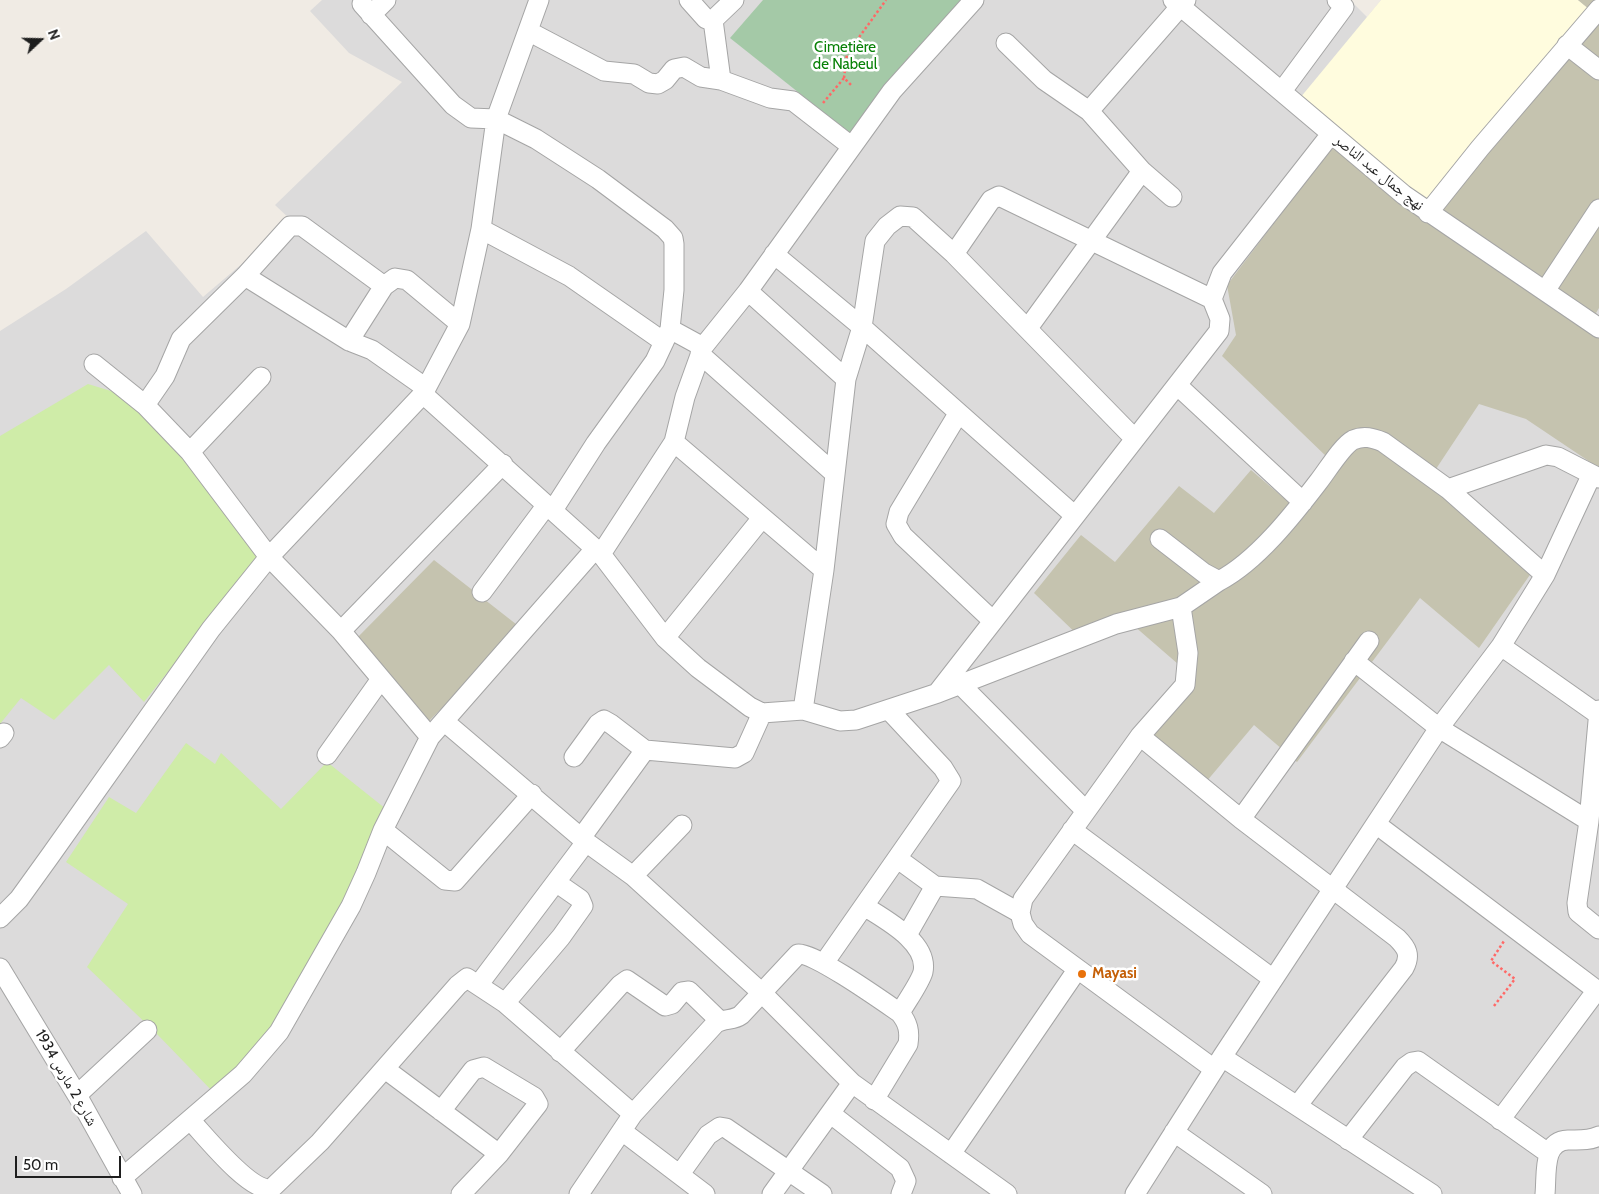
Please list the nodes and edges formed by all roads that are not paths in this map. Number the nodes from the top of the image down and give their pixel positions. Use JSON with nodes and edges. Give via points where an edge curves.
{"nodes":[{"id":1,"x":386,"y":0,"type":"edge"},
{"id":2,"x":539,"y":0,"type":"edge"},
{"id":3,"x":689,"y":0,"type":"edge"},
{"id":4,"x":734,"y":0,"type":"edge"},
{"id":5,"x":974,"y":0,"type":"edge"},
{"id":6,"x":1180,"y":2,"type":"edge"},
{"id":7,"x":1344,"y":2,"type":"edge"},
{"id":8,"x":1599,"y":9,"type":"edge"},
{"id":9,"x":713,"y":20,"type":"junction"},
{"id":10,"x":528,"y":31,"type":"junction"},
{"id":11,"x":1006,"y":43,"type":"dead end"},
{"id":12,"x":1567,"y":45,"type":"junction"},
{"id":13,"x":1599,"y":70,"type":"edge"},
{"id":14,"x":720,"y":80,"type":"junction"},
{"id":15,"x":1282,"y":91,"type":"junction"},
{"id":16,"x":1089,"y":111,"type":"junction"},
{"id":17,"x":496,"y":119,"type":"junction"},
{"id":18,"x":1331,"y":134,"type":"junction"},
{"id":19,"x":851,"y":146,"type":"junction"},
{"id":20,"x":1142,"y":171,"type":"junction"},
{"id":21,"x":1172,"y":197,"type":"dead end"},
{"id":22,"x":1428,"y":213,"type":"junction"},
{"id":23,"x":1598,"y":214,"type":"edge"},
{"id":24,"x":481,"y":229,"type":"junction"},
{"id":25,"x":1092,"y":242,"type":"junction"},
{"id":26,"x":774,"y":254,"type":"junction"},
{"id":27,"x":954,"y":254,"type":"junction"},
{"id":28,"x":245,"y":276,"type":"junction"},
{"id":29,"x":384,"y":286,"type":"junction"},
{"id":30,"x":748,"y":291,"type":"junction"},
{"id":31,"x":1545,"y":291,"type":"junction"},
{"id":32,"x":1212,"y":299,"type":"junction"},
{"id":33,"x":460,"y":324,"type":"junction"},
{"id":34,"x":862,"y":327,"type":"junction"},
{"id":35,"x":1028,"y":328,"type":"junction"},
{"id":36,"x":1599,"y":328,"type":"edge"},
{"id":37,"x":667,"y":335,"type":"junction"},
{"id":38,"x":349,"y":341,"type":"junction"},
{"id":39,"x":702,"y":350,"type":"junction"},
{"id":40,"x":94,"y":364,"type":"dead end"},
{"id":41,"x":261,"y":377,"type":"dead end"},
{"id":42,"x":846,"y":379,"type":"junction"},
{"id":43,"x":1178,"y":386,"type":"junction"},
{"id":44,"x":424,"y":391,"type":"junction"},
{"id":45,"x":145,"y":405,"type":"junction"},
{"id":46,"x":958,"y":414,"type":"junction"},
{"id":47,"x":1134,"y":438,"type":"junction"},
{"id":48,"x":674,"y":442,"type":"junction"},
{"id":49,"x":190,"y":452,"type":"junction"},
{"id":50,"x":502,"y":464,"type":"junction"},
{"id":51,"x":835,"y":474,"type":"junction"},
{"id":52,"x":1595,"y":477,"type":"edge"},
{"id":53,"x":1448,"y":489,"type":"junction"},
{"id":54,"x":1303,"y":502,"type":"junction"},
{"id":55,"x":550,"y":508,"type":"junction"},
{"id":56,"x":1074,"y":515,"type":"junction"},
{"id":57,"x":762,"y":518,"type":"junction"},
{"id":58,"x":1160,"y":539,"type":"dead end"},
{"id":59,"x":598,"y":552,"type":"junction"},
{"id":60,"x":270,"y":557,"type":"junction"},
{"id":61,"x":824,"y":570,"type":"junction"},
{"id":62,"x":1545,"y":575,"type":"junction"},
{"id":63,"x":1219,"y":581,"type":"junction"},
{"id":64,"x":482,"y":592,"type":"dead end"},
{"id":65,"x":1181,"y":607,"type":"junction"},
{"id":66,"x":994,"y":621,"type":"junction"},
{"id":67,"x":341,"y":631,"type":"junction"},
{"id":68,"x":665,"y":638,"type":"junction"},
{"id":69,"x":1369,"y":641,"type":"dead end"},
{"id":70,"x":1502,"y":646,"type":"junction"},
{"id":71,"x":1354,"y":661,"type":"junction"},
{"id":72,"x":381,"y":679,"type":"junction"},
{"id":73,"x":960,"y":684,"type":"junction"},
{"id":74,"x":938,"y":693,"type":"junction"},
{"id":75,"x":803,"y":710,"type":"junction"},
{"id":76,"x":889,"y":710,"type":"junction"},
{"id":77,"x":1599,"y":710,"type":"edge"},
{"id":78,"x":762,"y":713,"type":"junction"},
{"id":79,"x":1599,"y":715,"type":"edge"},
{"id":80,"x":445,"y":722,"type":"junction"},
{"id":81,"x":1439,"y":728,"type":"junction"},
{"id":82,"x":1140,"y":736,"type":"junction"},
{"id":83,"x":430,"y":737,"type":"junction"},
{"id":84,"x":645,"y":750,"type":"junction"},
{"id":85,"x":327,"y":755,"type":"dead end"},
{"id":86,"x":574,"y":757,"type":"dead end"},
{"id":87,"x":1596,"y":783,"type":"edge"},
{"id":88,"x":532,"y":794,"type":"junction"},
{"id":89,"x":1086,"y":811,"type":"junction"},
{"id":90,"x":1241,"y":819,"type":"junction"},
{"id":91,"x":1589,"y":821,"type":"junction"},
{"id":92,"x":1376,"y":824,"type":"junction"},
{"id":93,"x":682,"y":825,"type":"dead end"},
{"id":94,"x":383,"y":830,"type":"junction"},
{"id":95,"x":1072,"y":830,"type":"junction"},
{"id":96,"x":584,"y":840,"type":"junction"},
{"id":97,"x":898,"y":859,"type":"junction"},
{"id":98,"x":633,"y":876,"type":"junction"},
{"id":99,"x":558,"y":883,"type":"junction"},
{"id":100,"x":935,"y":886,"type":"junction"},
{"id":101,"x":1332,"y":890,"type":"junction"},
{"id":102,"x":864,"y":906,"type":"junction"},
{"id":103,"x":1020,"y":913,"type":"junction"},
{"id":104,"x":0,"y":918,"type":"edge"},
{"id":105,"x":1599,"y":930,"type":"edge"},
{"id":106,"x":907,"y":935,"type":"junction"},
{"id":107,"x":824,"y":963,"type":"junction"},
{"id":108,"x":0,"y":968,"type":"edge"},
{"id":109,"x":1077,"y":970,"type":"junction"},
{"id":110,"x":1273,"y":979,"type":"junction"},
{"id":111,"x":7,"y":982,"type":"edge"},
{"id":112,"x":479,"y":984,"type":"junction"},
{"id":113,"x":1598,"y":991,"type":"edge"},
{"id":114,"x":762,"y":992,"type":"junction"},
{"id":115,"x":505,"y":1003,"type":"junction"},
{"id":116,"x":900,"y":1013,"type":"junction"},
{"id":117,"x":720,"y":1021,"type":"junction"},
{"id":118,"x":147,"y":1030,"type":"dead end"},
{"id":119,"x":560,"y":1052,"type":"junction"},
{"id":120,"x":1218,"y":1063,"type":"junction"},
{"id":121,"x":385,"y":1069,"type":"junction"},
{"id":122,"x":852,"y":1083,"type":"junction"},
{"id":123,"x":77,"y":1095,"type":"junction"},
{"id":124,"x":874,"y":1100,"type":"junction"},
{"id":125,"x":1297,"y":1106,"type":"junction"},
{"id":126,"x":441,"y":1111,"type":"junction"},
{"id":127,"x":634,"y":1114,"type":"junction"},
{"id":128,"x":831,"y":1114,"type":"junction"},
{"id":129,"x":1500,"y":1120,"type":"junction"},
{"id":130,"x":191,"y":1121,"type":"junction"},
{"id":131,"x":622,"y":1131,"type":"junction"},
{"id":132,"x":1174,"y":1132,"type":"junction"},
{"id":133,"x":1599,"y":1136,"type":"edge"},
{"id":134,"x":1348,"y":1140,"type":"junction"},
{"id":135,"x":499,"y":1154,"type":"junction"},
{"id":136,"x":951,"y":1154,"type":"junction"},
{"id":137,"x":1548,"y":1154,"type":"junction"},
{"id":138,"x":790,"y":1171,"type":"junction"},
{"id":139,"x":680,"y":1174,"type":"junction"},
{"id":140,"x":122,"y":1178,"type":"junction"},
{"id":141,"x":586,"y":1192,"type":"edge"},
{"id":142,"x":132,"y":1194,"type":"edge"},
{"id":143,"x":462,"y":1194,"type":"edge"},
{"id":144,"x":705,"y":1194,"type":"edge"},
{"id":145,"x":772,"y":1194,"type":"edge"},
{"id":146,"x":822,"y":1194,"type":"edge"},
{"id":147,"x":901,"y":1194,"type":"edge"},
{"id":148,"x":1007,"y":1194,"type":"edge"},
{"id":149,"x":1135,"y":1194,"type":"edge"},
{"id":150,"x":1262,"y":1194,"type":"edge"},
{"id":151,"x":1432,"y":1194,"type":"edge"},
{"id":152,"x":1545,"y":1194,"type":"edge"}],
"edges":[{"from":1,"to":17,"type":"street","via":[[366,9],[453,105],[471,118]]},
{"from":2,"to":10,"type":"street"},
{"from":3,"to":9,"type":"street","via":[[706,19]]},
{"from":4,"to":9,"type":"street"},
{"from":5,"to":19,"type":"street","via":[[892,91]]},
{"from":6,"to":15,"type":"street","name":"نهج جمال عبد الناصر"},
{"from":6,"to":16,"type":"street"},
{"from":7,"to":15,"type":"street"},
{"from":8,"to":12,"type":"street"},
{"from":9,"to":14,"type":"street"},
{"from":10,"to":14,"type":"street","via":[[604,71],[634,74],[649,83],[658,84],[674,69],[684,67],[701,77]]},
{"from":10,"to":17,"type":"street"},
{"from":11,"to":16,"type":"street","via":[[1044,80]]},
{"from":12,"to":13,"type":"street"},
{"from":12,"to":22,"type":"street"},
{"from":14,"to":19,"type":"street","via":[[770,98],[793,101]]},
{"from":15,"to":18,"type":"street","name":"نهج جمال عبد الناصر"},
{"from":16,"to":20,"type":"street"},
{"from":17,"to":24,"type":"street"},
{"from":17,"to":37,"type":"street","via":[[566,157],[670,234],[675,257]]},
{"from":18,"to":22,"type":"street","name":"نهج جمال عبد الناصر"},
{"from":18,"to":32,"type":"street","via":[[1222,273]]},
{"from":19,"to":26,"type":"street"},
{"from":20,"to":21,"type":"street"},
{"from":20,"to":25,"type":"street"},
{"from":22,"to":31,"type":"street","name":"نهج جمال عبد الناصر"},
{"from":23,"to":31,"type":"street"},
{"from":24,"to":33,"type":"street"},
{"from":24,"to":37,"type":"street","via":[[569,276]]},
{"from":25,"to":27,"type":"street","via":[[999,196],[991,200]]},
{"from":25,"to":32,"type":"street"},
{"from":25,"to":35,"type":"street"},
{"from":26,"to":30,"type":"street"},
{"from":26,"to":34,"type":"street"},
{"from":27,"to":34,"type":"street","via":[[913,217],[900,216],[887,226],[875,241]]},
{"from":27,"to":35,"type":"street"},
{"from":28,"to":29,"type":"street","via":[[285,229],[296,224]]},
{"from":28,"to":38,"type":"street"},
{"from":28,"to":45,"type":"street","via":[[181,339],[165,376]]},
{"from":29,"to":33,"type":"street","via":[[395,278],[407,280]]},
{"from":29,"to":38,"type":"street"},
{"from":30,"to":39,"type":"street"},
{"from":30,"to":42,"type":"street"},
{"from":31,"to":36,"type":"street","name":"نهج جمال عبد الناصر"},
{"from":32,"to":43,"type":"street","via":[[1220,319],[1219,332]]},
{"from":33,"to":44,"type":"street"},
{"from":34,"to":42,"type":"street"},
{"from":34,"to":46,"type":"street"},
{"from":35,"to":47,"type":"street"},
{"from":37,"to":39,"type":"street"},
{"from":37,"to":55,"type":"street","via":[[655,361]]},
{"from":38,"to":44,"type":"street","via":[[372,350]]},
{"from":39,"to":48,"type":"street"},
{"from":39,"to":51,"type":"street"},
{"from":40,"to":45,"type":"street"},
{"from":41,"to":49,"type":"street"},
{"from":42,"to":51,"type":"street"},
{"from":43,"to":47,"type":"street"},
{"from":43,"to":54,"type":"street"},
{"from":44,"to":50,"type":"street"},
{"from":44,"to":60,"type":"street"},
{"from":45,"to":49,"type":"street"},
{"from":46,"to":56,"type":"street"},
{"from":46,"to":66,"type":"street","via":[[899,512],[896,524],[903,536]]},
{"from":47,"to":56,"type":"street"},
{"from":48,"to":57,"type":"street"},
{"from":48,"to":59,"type":"street"},
{"from":49,"to":60,"type":"street"},
{"from":50,"to":55,"type":"street"},
{"from":50,"to":67,"type":"street"},
{"from":51,"to":61,"type":"street"},
{"from":52,"to":53,"type":"street","via":[[1558,457],[1546,455]]},
{"from":52,"to":62,"type":"street"},
{"from":53,"to":54,"type":"street","via":[[1383,442],[1370,437],[1348,444]]},
{"from":53,"to":62,"type":"street"},
{"from":54,"to":63,"type":"street","via":[[1251,557]]},
{"from":55,"to":59,"type":"street"},
{"from":55,"to":64,"type":"street"},
{"from":56,"to":66,"type":"street"},
{"from":57,"to":61,"type":"street"},
{"from":57,"to":68,"type":"street"},
{"from":58,"to":63,"type":"street"},
{"from":59,"to":68,"type":"street"},
{"from":59,"to":80,"type":"street"},
{"from":60,"to":67,"type":"street"},
{"from":60,"to":104,"type":"street","via":[[211,629],[19,899]]},
{"from":61,"to":75,"type":"street"},
{"from":62,"to":70,"type":"street"},
{"from":63,"to":65,"type":"street"},
{"from":65,"to":73,"type":"street","via":[[1116,624]]},
{"from":65,"to":82,"type":"street","via":[[1188,653],[1185,685]]},
{"from":66,"to":74,"type":"street"},
{"from":67,"to":72,"type":"street"},
{"from":68,"to":78,"type":"street","via":[[698,668],[750,708]]},
{"from":69,"to":71,"type":"street"},
{"from":70,"to":79,"type":"street"},
{"from":70,"to":81,"type":"street"},
{"from":71,"to":81,"type":"street"},
{"from":71,"to":90,"type":"street"},
{"from":72,"to":83,"type":"street"},
{"from":72,"to":85,"type":"street"},
{"from":73,"to":74,"type":"street"},
{"from":73,"to":89,"type":"street"},
{"from":74,"to":76,"type":"street"},
{"from":75,"to":76,"type":"street","via":[[848,722]]},
{"from":75,"to":78,"type":"street"},
{"from":76,"to":97,"type":"street","via":[[944,768],[951,781]]},
{"from":77,"to":79,"type":"street"},
{"from":78,"to":84,"type":"street","via":[[744,752],[735,758]]},
{"from":79,"to":87,"type":"street"},
{"from":80,"to":83,"type":"street"},
{"from":80,"to":88,"type":"street"},
{"from":81,"to":91,"type":"street"},
{"from":81,"to":92,"type":"street"},
{"from":82,"to":89,"type":"street"},
{"from":82,"to":90,"type":"street"},
{"from":83,"to":94,"type":"street"},
{"from":84,"to":86,"type":"street","via":[[604,720]]},
{"from":84,"to":96,"type":"street"},
{"from":87,"to":91,"type":"street"},
{"from":88,"to":94,"type":"street","via":[[455,881],[445,880]]},
{"from":88,"to":96,"type":"street"},
{"from":89,"to":95,"type":"street"},
{"from":90,"to":101,"type":"street"},
{"from":91,"to":105,"type":"street","via":[[1578,912]]},
{"from":92,"to":101,"type":"street"},
{"from":92,"to":113,"type":"street"},
{"from":93,"to":98,"type":"street"},
{"from":94,"to":130,"type":"street","via":[[351,906],[292,1011],[243,1074]]},
{"from":95,"to":103,"type":"street","via":[[1023,898]]},
{"from":95,"to":110,"type":"street"},
{"from":96,"to":98,"type":"street"},
{"from":96,"to":99,"type":"street"},
{"from":97,"to":100,"type":"street"},
{"from":97,"to":102,"type":"street"},
{"from":98,"to":114,"type":"street"},
{"from":99,"to":112,"type":"street"},
{"from":99,"to":115,"type":"street","via":[[580,899],[583,906],[562,938]]},
{"from":100,"to":103,"type":"street","via":[[977,889]]},
{"from":100,"to":106,"type":"street"},
{"from":101,"to":110,"type":"street"},
{"from":101,"to":125,"type":"street","via":[[1397,938],[1406,947],[1408,961]]},
{"from":102,"to":106,"type":"street"},
{"from":102,"to":107,"type":"street"},
{"from":103,"to":109,"type":"street","via":[[1030,934]]},
{"from":106,"to":116,"type":"street","via":[[919,952],[923,972]]},
{"from":107,"to":114,"type":"street","via":[[806,954],[798,954]]},
{"from":107,"to":116,"type":"street"},
{"from":108,"to":111,"type":"street","name":"شارع 2 مارس 1934"},
{"from":109,"to":120,"type":"street"},
{"from":109,"to":136,"type":"street"},
{"from":110,"to":120,"type":"street"},
{"from":111,"to":123,"type":"street","name":"شارع 2 مارس 1934"},
{"from":112,"to":115,"type":"street"},
{"from":112,"to":121,"type":"street","via":[[467,978],[462,980]]},
{"from":113,"to":129,"type":"street"},
{"from":114,"to":117,"type":"street","via":[[736,1019]]},
{"from":114,"to":122,"type":"street"},
{"from":115,"to":119,"type":"street"},
{"from":116,"to":124,"type":"street","via":[[908,1022],[908,1044]]},
{"from":117,"to":119,"type":"street","via":[[689,991],[682,992],[672,1004],[665,1006],[628,980]]},
{"from":117,"to":127,"type":"street"},
{"from":118,"to":123,"type":"street"},
{"from":119,"to":127,"type":"street"},
{"from":120,"to":125,"type":"street"},
{"from":120,"to":132,"type":"street"},
{"from":121,"to":126,"type":"street"},
{"from":121,"to":130,"type":"street","via":[[320,1142],[270,1189],[256,1185],[228,1161]]},
{"from":122,"to":124,"type":"street"},
{"from":122,"to":128,"type":"street"},
{"from":123,"to":140,"type":"street","name":"شارع 2 مارس 1934"},
{"from":124,"to":136,"type":"street"},
{"from":125,"to":134,"type":"street"},
{"from":126,"to":135,"type":"street"},
{"from":126,"to":135,"type":"street","via":[[478,1067],[484,1067],[534,1097],[537,1108]]},
{"from":127,"to":131,"type":"street"},
{"from":128,"to":138,"type":"street"},
{"from":128,"to":147,"type":"street","via":[[900,1168],[906,1181]]},
{"from":129,"to":134,"type":"street","via":[[1418,1061],[1412,1062]]},
{"from":129,"to":137,"type":"street"},
{"from":130,"to":140,"type":"street"},
{"from":131,"to":139,"type":"street"},
{"from":131,"to":141,"type":"street"},
{"from":132,"to":149,"type":"street"},
{"from":132,"to":150,"type":"street"},
{"from":133,"to":137,"type":"street","via":[[1590,1140],[1559,1141],[1553,1144]]},
{"from":134,"to":151,"type":"street"},
{"from":135,"to":143,"type":"street"},
{"from":136,"to":148,"type":"street"},
{"from":137,"to":152,"type":"street"},
{"from":138,"to":139,"type":"street","via":[[720,1127],[708,1135]]},
{"from":138,"to":145,"type":"street"},
{"from":138,"to":146,"type":"street"},
{"from":139,"to":144,"type":"street"},
{"from":140,"to":142,"type":"street","name":"شارع 2 مارس 1934"}]}
